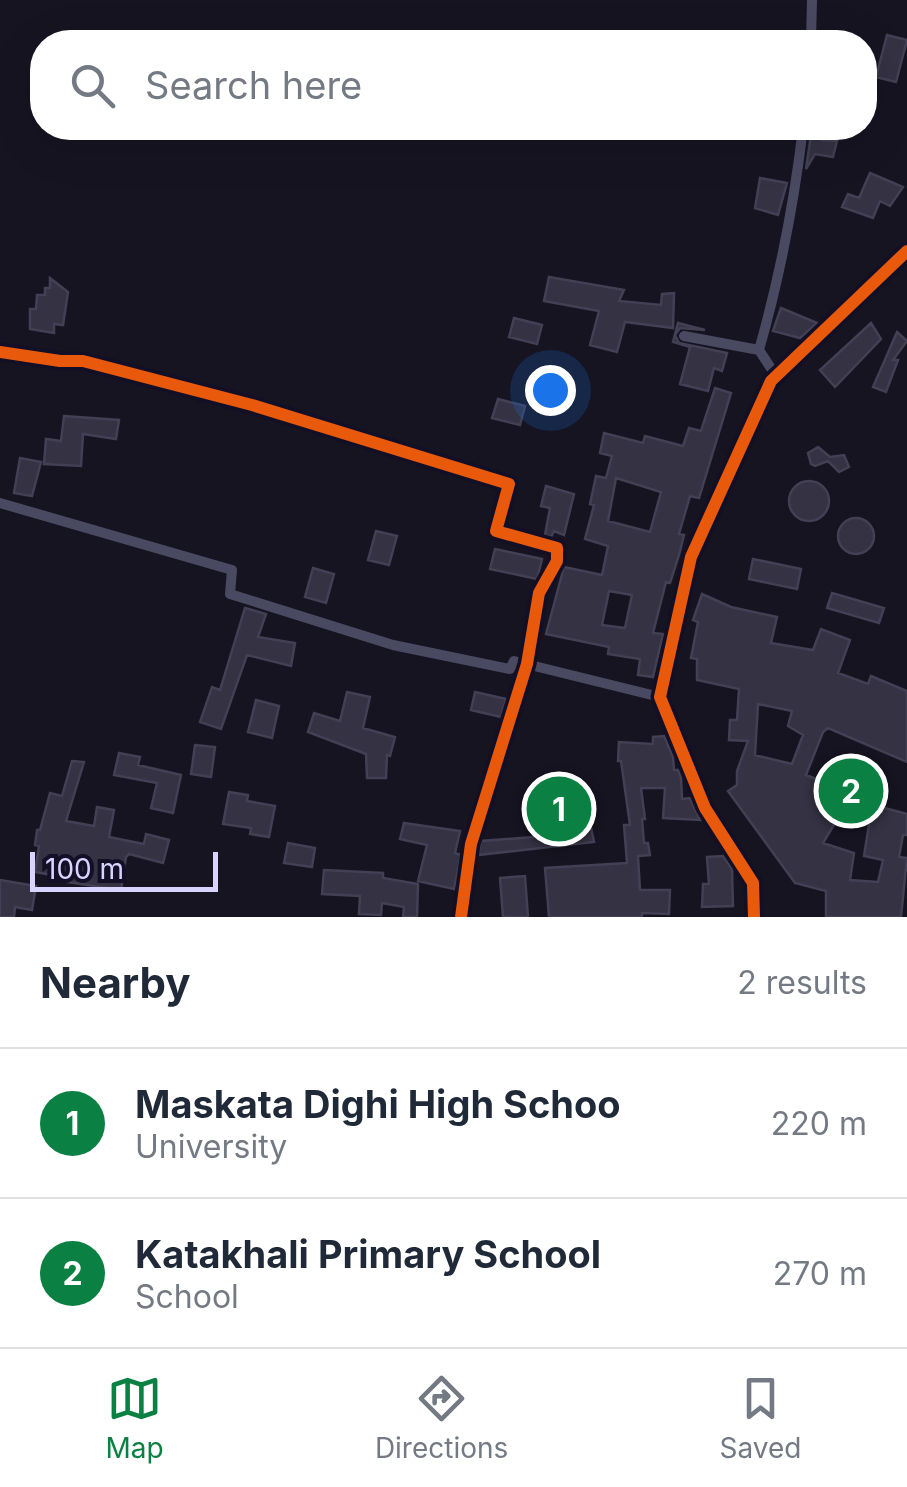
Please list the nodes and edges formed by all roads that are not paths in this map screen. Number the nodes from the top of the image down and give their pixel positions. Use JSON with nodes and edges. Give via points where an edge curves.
{"nodes":[{"id":1,"x":812,"y":0,"type":"edge"},
{"id":2,"x":811,"y":30,"type":"edge"},
{"id":3,"x":801,"y":140,"type":"edge"},
{"id":4,"x":907,"y":251,"type":"edge"},
{"id":5,"x":684,"y":336,"type":"dead end"},
{"id":6,"x":759,"y":350,"type":"junction"},
{"id":7,"x":0,"y":352,"type":"edge"},
{"id":8,"x":776,"y":376,"type":"junction"},
{"id":9,"x":0,"y":503,"type":"edge"},
{"id":10,"x":526,"y":664,"type":"junction"},
{"id":11,"x":660,"y":697,"type":"junction"},
{"id":12,"x":461,"y":917,"type":"edge"},
{"id":13,"x":754,"y":917,"type":"edge"}],
"edges":[{"from":1,"to":2,"type":"street"},
{"from":3,"to":6,"type":"street","via":[[784,254]]},
{"from":4,"to":8,"type":"street"},
{"from":5,"to":6,"type":"street"},
{"from":6,"to":8,"type":"street"},
{"from":7,"to":10,"type":"street","via":[[82,361],[509,484],[496,531],[557,548],[539,593]]},
{"from":8,"to":11,"type":"street","via":[[691,557]]},
{"from":9,"to":10,"type":"street","via":[[232,570],[230,594],[375,639],[510,669],[514,662]]},
{"from":10,"to":11,"type":"street"},
{"from":10,"to":12,"type":"street","via":[[471,844]]},
{"from":11,"to":13,"type":"street","via":[[705,808],[752,883]]}]}
